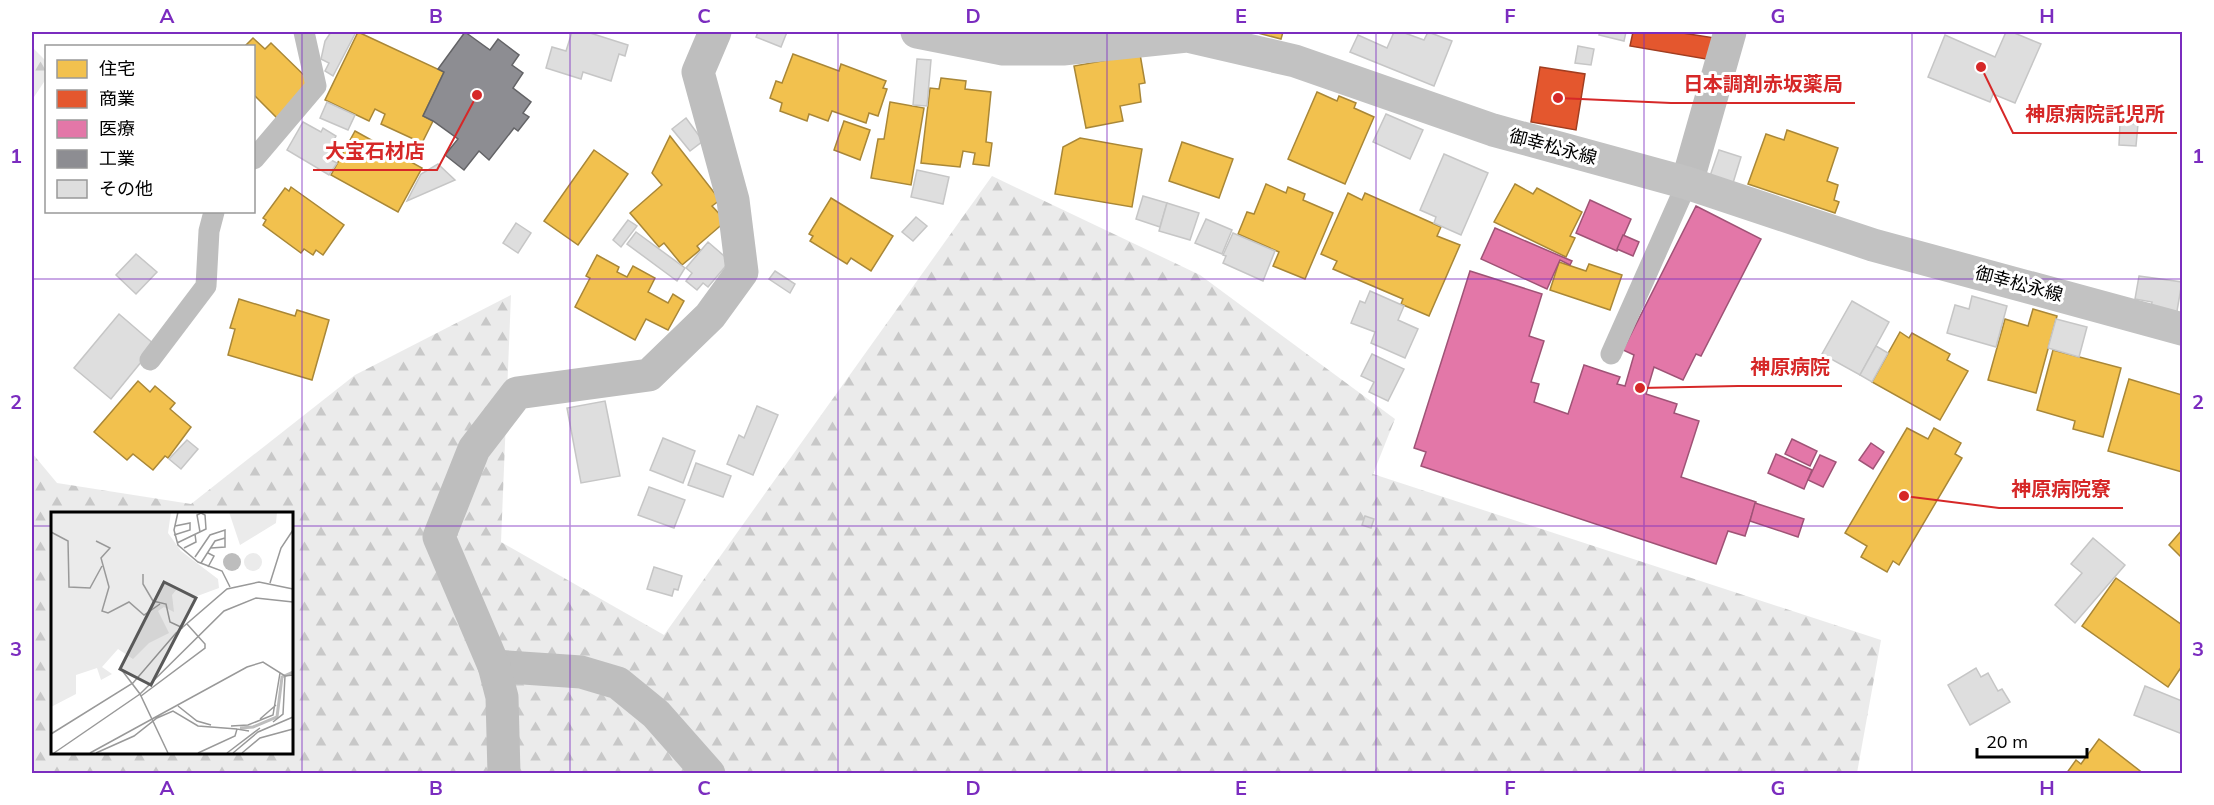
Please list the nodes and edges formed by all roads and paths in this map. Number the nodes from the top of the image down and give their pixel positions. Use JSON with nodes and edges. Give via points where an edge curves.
{"nodes":[{"id":1,"x":304,"y":32,"type":"edge"},
{"id":2,"x":715,"y":32,"type":"edge"},
{"id":3,"x":917,"y":32,"type":"edge"},
{"id":4,"x":1730,"y":32,"type":"edge"},
{"id":5,"x":255,"y":158,"type":"edge"},
{"id":6,"x":1687,"y":183,"type":"junction"},
{"id":7,"x":214,"y":213,"type":"edge"},
{"id":8,"x":2182,"y":329,"type":"edge"},
{"id":9,"x":1611,"y":354,"type":"dead end"},
{"id":10,"x":150,"y":360,"type":"dead end"},
{"id":11,"x":494,"y":666,"type":"junction"},
{"id":12,"x":504,"y":774,"type":"edge"},
{"id":13,"x":709,"y":774,"type":"edge"}],
"edges":[{"from":1,"to":5,"type":"lane","via":[[316,86]]},
{"from":2,"to":11,"type":"street","via":[[699,72],[733,200],[742,272],[710,316],[649,375],[517,393],[474,449],[439,537]]},
{"from":3,"to":6,"type":"main road","name":"御幸松永線","via":[[1003,49],[1063,50],[1186,36],[1295,61],[1493,130]]},
{"from":4,"to":6,"type":"street"},
{"from":6,"to":8,"type":"main road","name":"御幸松永線","via":[[1873,245]]},
{"from":6,"to":9,"type":"lane"},
{"from":7,"to":10,"type":"lane","via":[[206,286]]},
{"from":11,"to":12,"type":"street","via":[[502,697]]},
{"from":11,"to":13,"type":"street","via":[[580,672],[618,683],[656,714]]}]}
